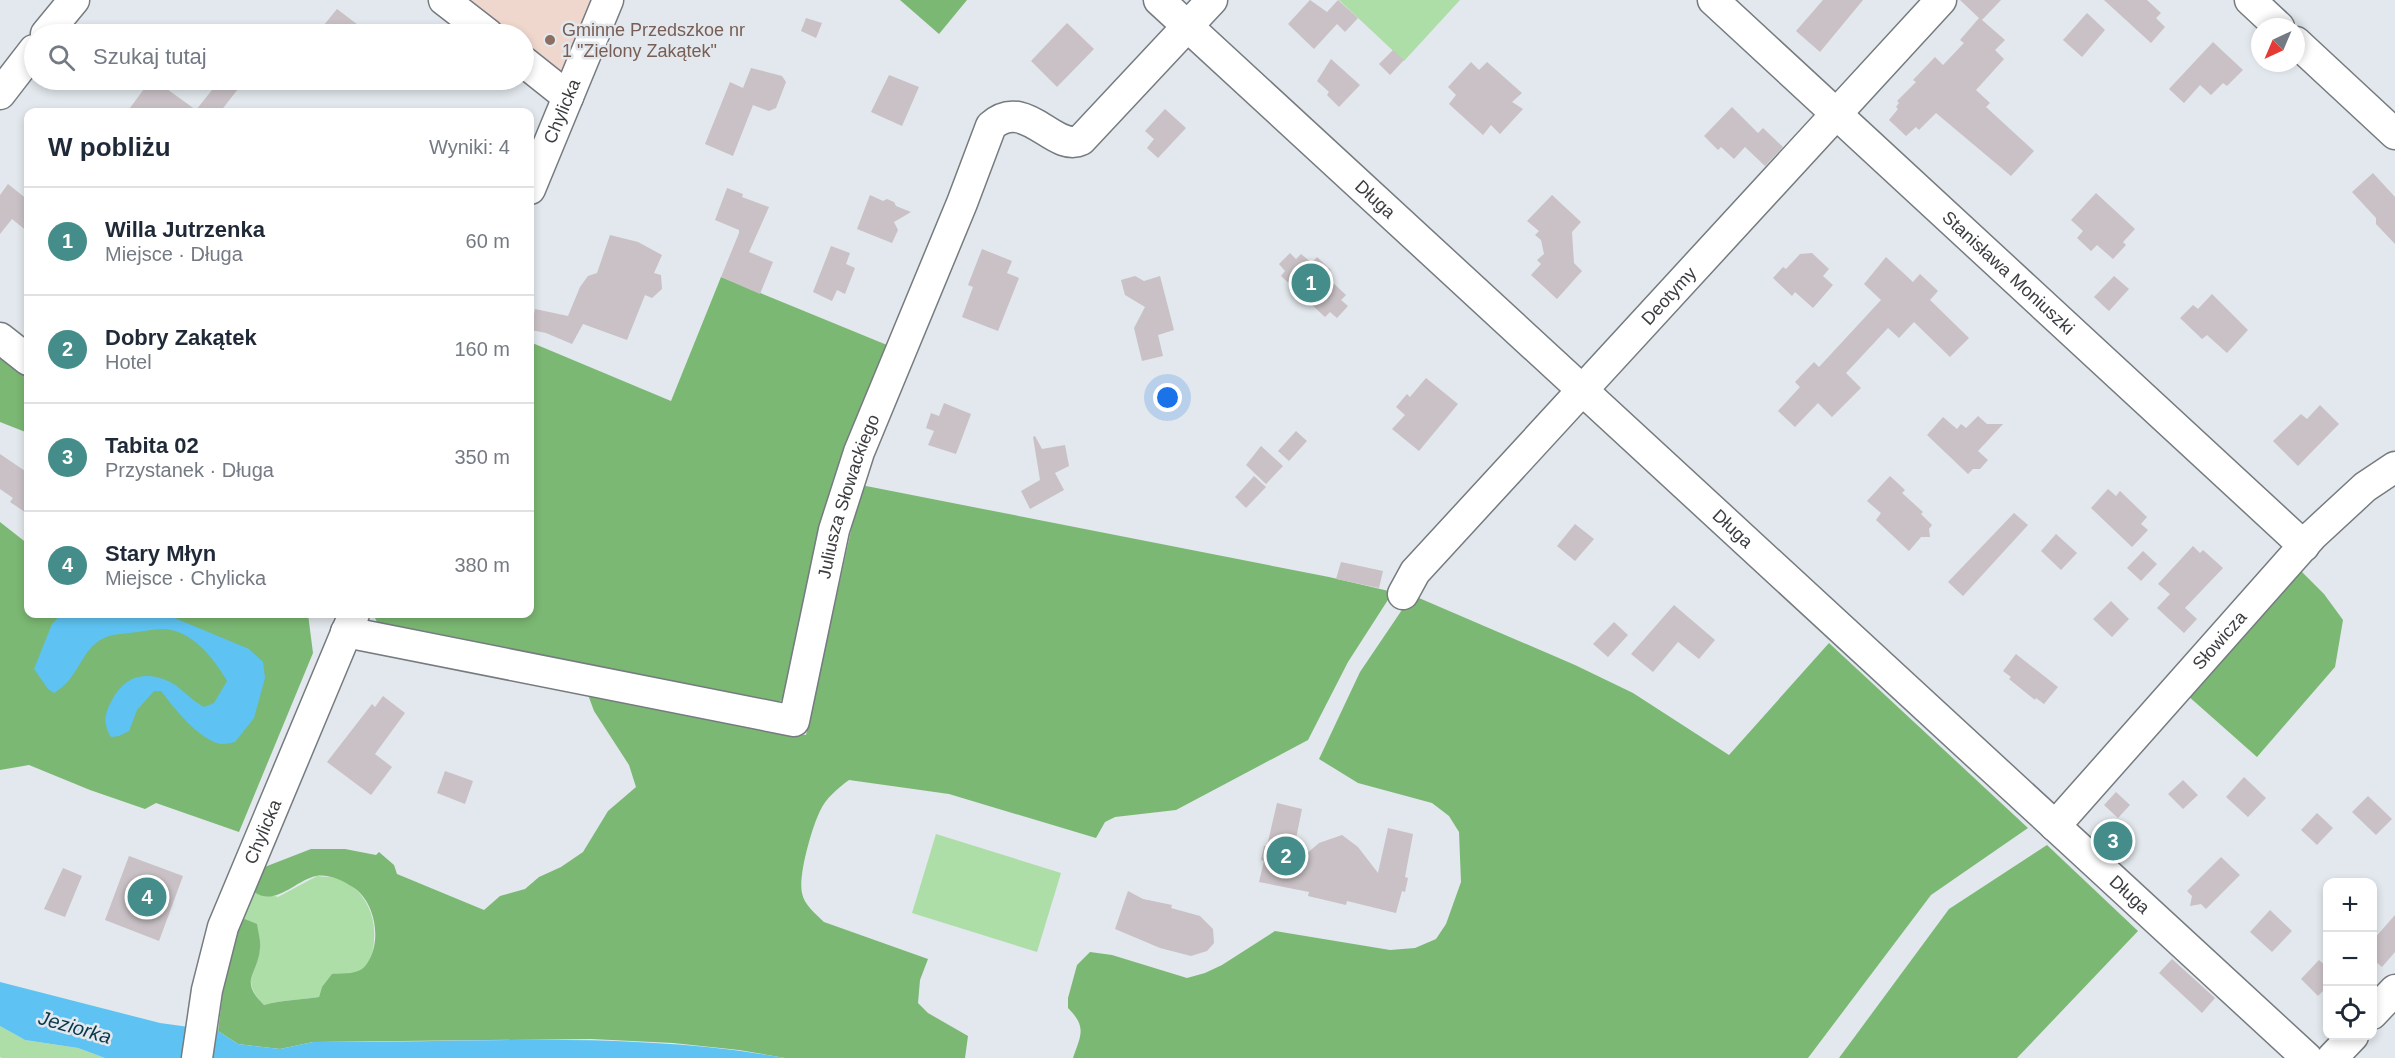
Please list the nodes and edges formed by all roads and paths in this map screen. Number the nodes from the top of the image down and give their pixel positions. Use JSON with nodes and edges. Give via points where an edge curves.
{"nodes":[{"id":1,"x":74,"y":0,"type":"edge"},
{"id":2,"x":444,"y":0,"type":"edge"},
{"id":3,"x":608,"y":0,"type":"edge"},
{"id":4,"x":1159,"y":0,"type":"edge"},
{"id":5,"x":1212,"y":0,"type":"edge"},
{"id":6,"x":1713,"y":0,"type":"edge"},
{"id":7,"x":1941,"y":0,"type":"edge"},
{"id":8,"x":2250,"y":0,"type":"edge"},
{"id":9,"x":2269,"y":18,"type":"edge"},
{"id":10,"x":54,"y":24,"type":"edge"},
{"id":11,"x":475,"y":24,"type":"edge"},
{"id":12,"x":1187,"y":26,"type":"junction"},
{"id":13,"x":2305,"y":50,"type":"edge"},
{"id":14,"x":24,"y":63,"type":"edge"},
{"id":15,"x":534,"y":70,"type":"edge"},
{"id":16,"x":0,"y":94,"type":"edge"},
{"id":17,"x":568,"y":97,"type":"junction"},
{"id":18,"x":1835,"y":113,"type":"junction"},
{"id":19,"x":2395,"y":134,"type":"edge"},
{"id":20,"x":534,"y":179,"type":"edge"},
{"id":21,"x":0,"y":338,"type":"edge"},
{"id":22,"x":24,"y":357,"type":"edge"},
{"id":23,"x":1582,"y":389,"type":"junction"},
{"id":24,"x":2395,"y":467,"type":"edge"},
{"id":25,"x":2304,"y":546,"type":"junction"},
{"id":26,"x":1403,"y":594,"type":"dead end"},
{"id":27,"x":350,"y":623,"type":"edge"},
{"id":28,"x":2055,"y":826,"type":"junction"},
{"id":29,"x":2395,"y":990,"type":"edge"},
{"id":30,"x":2377,"y":1010,"type":"edge"},
{"id":31,"x":2348,"y":1040,"type":"edge"},
{"id":32,"x":197,"y":1058,"type":"edge"},
{"id":33,"x":2307,"y":1058,"type":"edge"},
{"id":34,"x":2332,"y":1058,"type":"edge"}],
"edges":[{"from":1,"to":10,"type":"street"},
{"from":2,"to":11,"type":"street"},
{"from":3,"to":17,"type":"street","name":"Chylicka"},
{"from":4,"to":12,"type":"street","name":"Długa"},
{"from":5,"to":12,"type":"street","name":"Juliusza Słowackiego"},
{"from":6,"to":18,"type":"street","name":"Stanisława Moniuszki"},
{"from":7,"to":18,"type":"street","name":"Deotymy"},
{"from":8,"to":9,"type":"street"},
{"from":12,"to":23,"type":"street","name":"Długa"},
{"from":12,"to":27,"type":"street","name":"Juliusza Słowackiego","via":[[1081,141],[1067,142],[1027,119],[1000,117],[991,126],[852,475],[834,530],[794,721]]},
{"from":13,"to":19,"type":"street"},
{"from":14,"to":16,"type":"street"},
{"from":15,"to":17,"type":"street"},
{"from":17,"to":20,"type":"street","name":"Chylicka"},
{"from":18,"to":23,"type":"street","name":"Deotymy"},
{"from":18,"to":25,"type":"street","name":"Stanisława Moniuszki"},
{"from":21,"to":22,"type":"street"},
{"from":23,"to":26,"type":"street","name":"Deotymy","via":[[1415,572]]},
{"from":23,"to":28,"type":"street","name":"Długa"},
{"from":24,"to":25,"type":"street","name":"Słowicza","via":[[2365,487]]},
{"from":25,"to":28,"type":"street","name":"Słowicza"},
{"from":27,"to":32,"type":"street","name":"Chylicka","via":[[223,927],[207,990]]},
{"from":28,"to":33,"type":"street","name":"Długa"},
{"from":29,"to":30,"type":"street"},
{"from":31,"to":34,"type":"street"}]}
